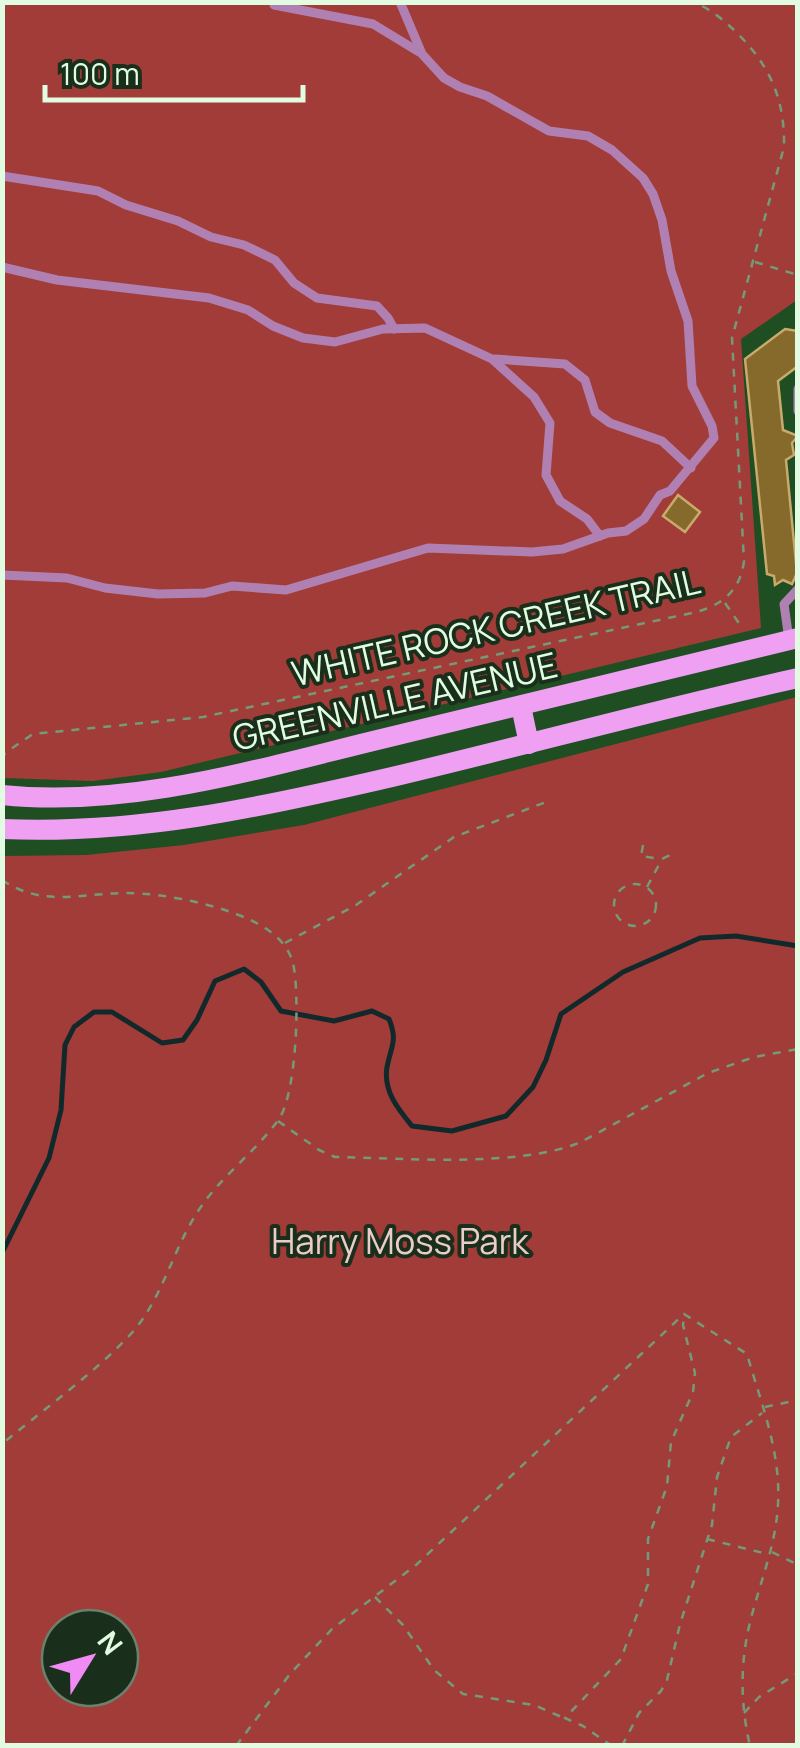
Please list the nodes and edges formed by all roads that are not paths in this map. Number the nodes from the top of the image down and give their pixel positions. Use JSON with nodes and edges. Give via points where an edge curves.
{"nodes":[{"id":1,"x":400,"y":2,"type":"edge"},
{"id":2,"x":274,"y":5,"type":"edge"},
{"id":3,"x":422,"y":54,"type":"junction"},
{"id":4,"x":2,"y":176,"type":"edge"},
{"id":5,"x":2,"y":267,"type":"edge"},
{"id":6,"x":394,"y":328,"type":"junction"},
{"id":7,"x":492,"y":359,"type":"junction"},
{"id":8,"x":798,"y":389,"type":"edge"},
{"id":9,"x":798,"y":411,"type":"edge"},
{"id":10,"x":690,"y":468,"type":"junction"},
{"id":11,"x":600,"y":536,"type":"junction"},
{"id":12,"x":2,"y":575,"type":"edge"},
{"id":13,"x":798,"y":589,"type":"edge"},
{"id":14,"x":793,"y":639,"type":"edge"},
{"id":15,"x":798,"y":678,"type":"edge"},
{"id":16,"x":521,"y":706,"type":"junction"},
{"id":17,"x":529,"y":744,"type":"junction"},
{"id":18,"x":2,"y":795,"type":"edge"},
{"id":19,"x":2,"y":829,"type":"edge"}],
"edges":[{"from":1,"to":3,"type":"lane"},
{"from":2,"to":3,"type":"lane","via":[[373,24]]},
{"from":3,"to":10,"type":"lane","via":[[460,87],[549,131],[588,136],[643,178],[662,220],[688,321],[692,386],[714,438]]},
{"from":4,"to":6,"type":"lane","via":[[98,190],[126,206],[244,245],[275,260],[318,298],[376,306]]},
{"from":5,"to":6,"type":"lane","via":[[209,298],[302,338],[335,342]]},
{"from":6,"to":7,"type":"lane","via":[[426,328]]},
{"from":7,"to":10,"type":"lane","via":[[565,364],[578,371],[596,412],[662,441]]},
{"from":7,"to":11,"type":"lane","via":[[540,405],[550,423],[546,475],[560,500]]},
{"from":8,"to":9,"type":"lane"},
{"from":10,"to":11,"type":"lane","via":[[644,519]]},
{"from":11,"to":12,"type":"lane","via":[[532,552],[428,548],[286,590],[232,586],[158,594],[68,578]]},
{"from":13,"to":14,"type":"lane","via":[[784,604]]},
{"from":14,"to":16,"type":"main road","name":"GREENVILLE AVENUE"},
{"from":15,"to":17,"type":"main road","name":"GREENVILLE AVENUE"},
{"from":16,"to":17,"type":"main road"},
{"from":16,"to":18,"type":"main road","name":"GREENVILLE AVENUE","via":[[216,778],[42,799]]},
{"from":17,"to":19,"type":"main road","name":"GREENVILLE AVENUE","via":[[219,816]]}]}
